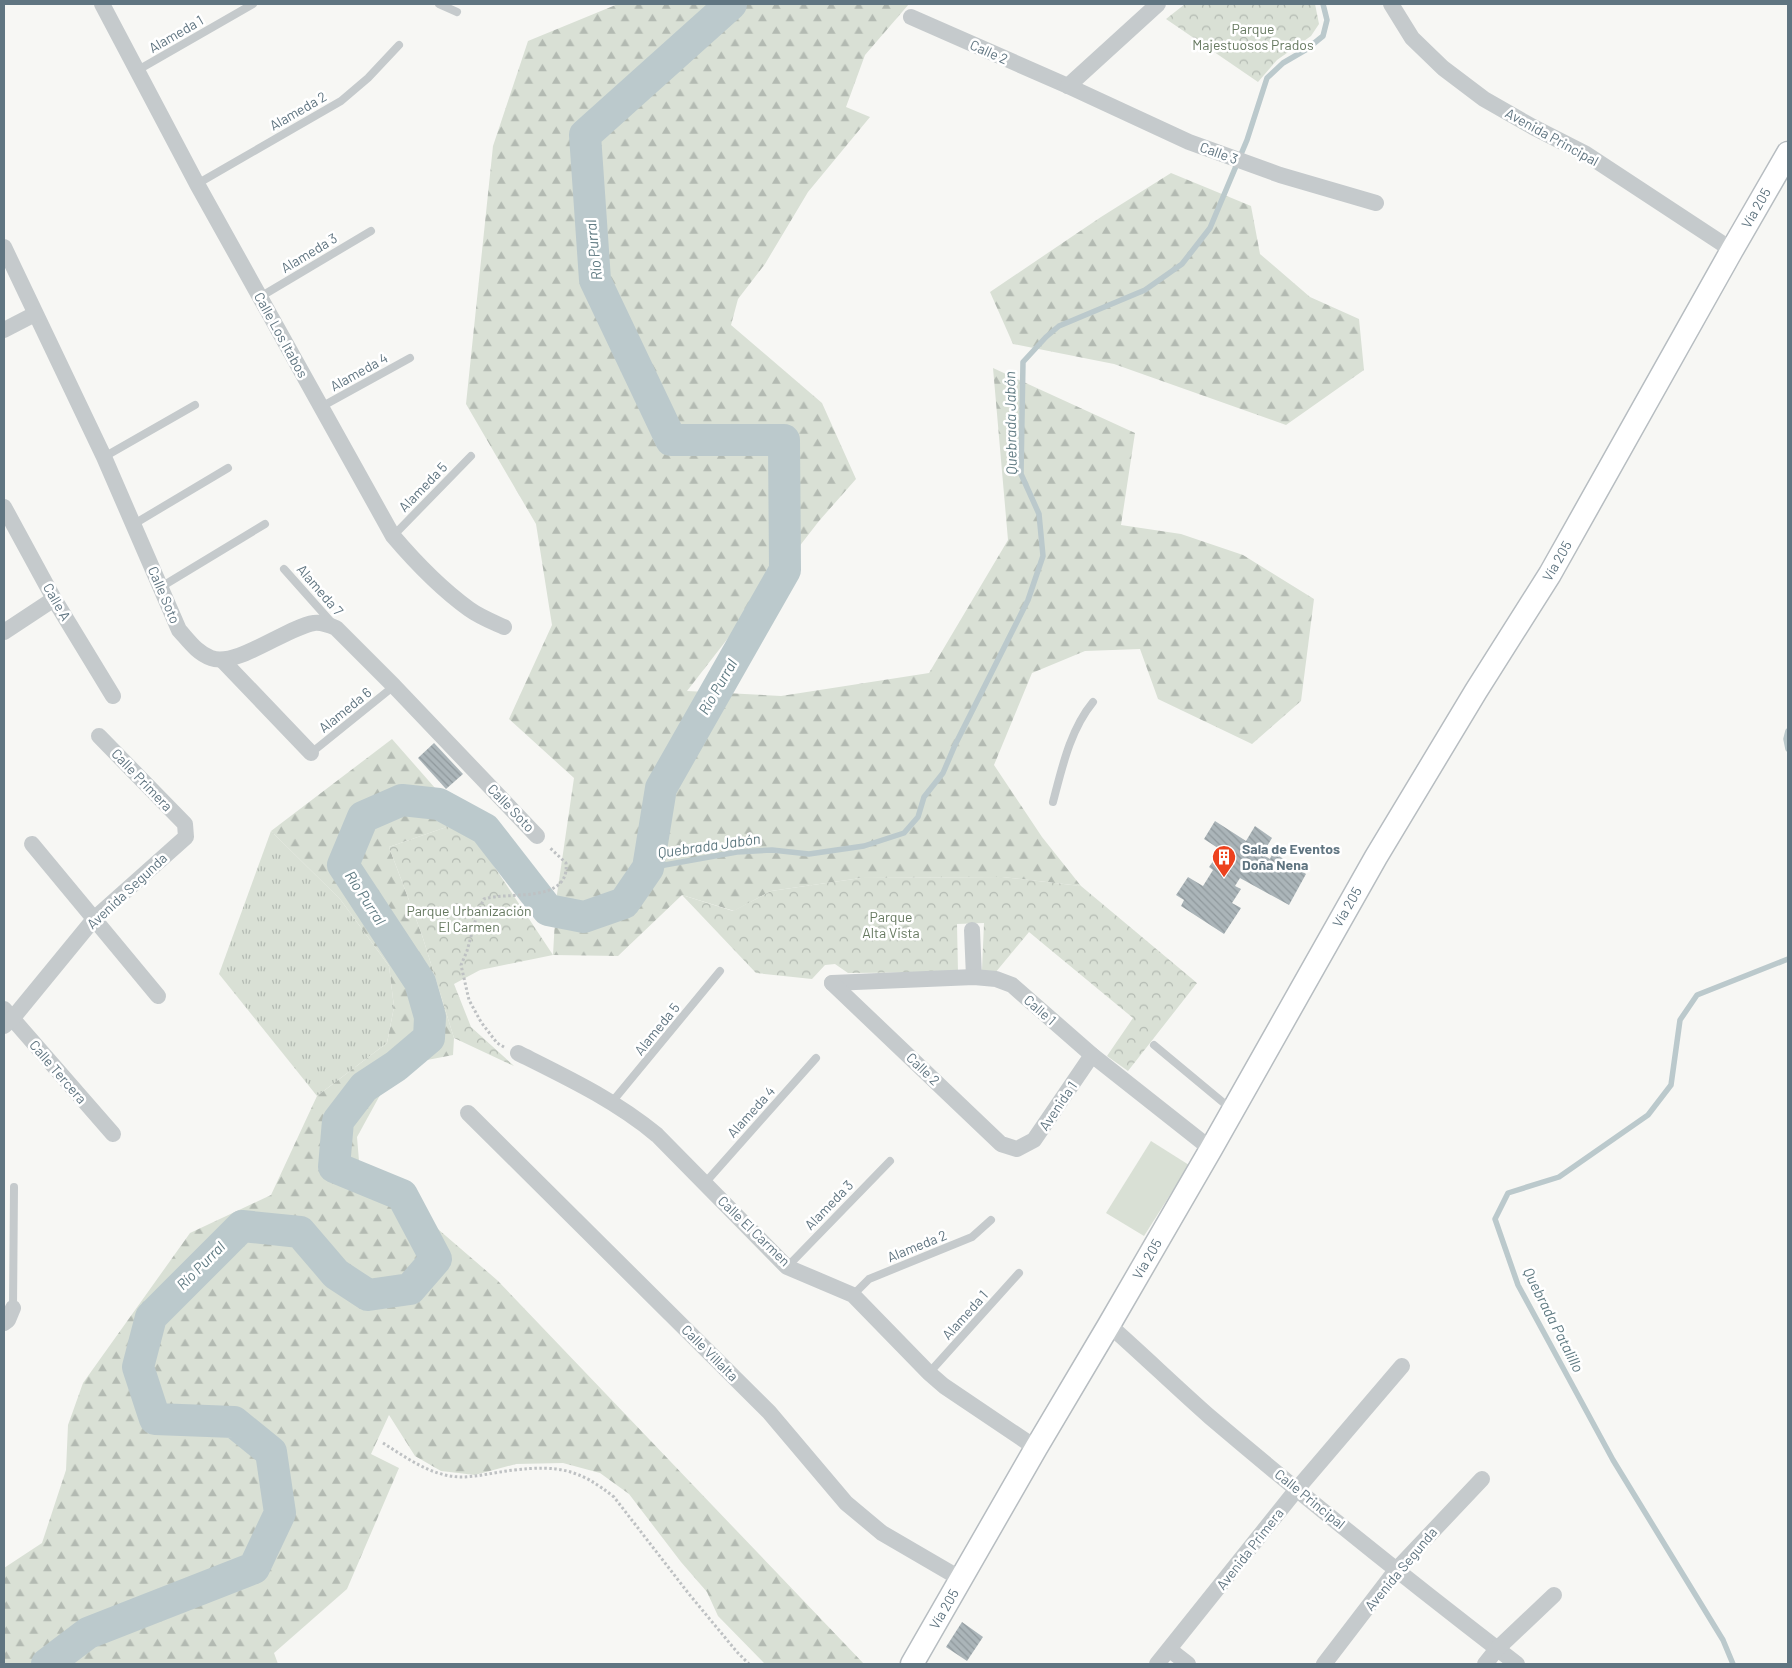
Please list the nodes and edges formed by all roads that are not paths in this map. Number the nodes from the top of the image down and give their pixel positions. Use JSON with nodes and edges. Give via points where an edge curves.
{"nodes":[{"id":1,"x":102,"y":4,"type":"edge"},
{"id":2,"x":253,"y":4,"type":"edge"},
{"id":3,"x":439,"y":4,"type":"edge"},
{"id":4,"x":1158,"y":4,"type":"edge"},
{"id":5,"x":1391,"y":4,"type":"edge"},
{"id":6,"x":457,"y":12,"type":"dead end"},
{"id":7,"x":911,"y":17,"type":"dead end"},
{"id":8,"x":398,"y":44,"type":"dead end"},
{"id":9,"x":138,"y":70,"type":"junction"},
{"id":10,"x":1068,"y":86,"type":"junction"},
{"id":11,"x":1788,"y":153,"type":"edge"},
{"id":12,"x":197,"y":184,"type":"junction"},
{"id":13,"x":1376,"y":203,"type":"dead end"},
{"id":14,"x":370,"y":231,"type":"dead end"},
{"id":15,"x":4,"y":247,"type":"edge"},
{"id":16,"x":1732,"y":250,"type":"junction"},
{"id":17,"x":260,"y":297,"type":"junction"},
{"id":18,"x":35,"y":314,"type":"junction"},
{"id":19,"x":4,"y":330,"type":"edge"},
{"id":20,"x":410,"y":358,"type":"dead end"},
{"id":21,"x":195,"y":405,"type":"dead end"},
{"id":22,"x":321,"y":407,"type":"junction"},
{"id":23,"x":471,"y":456,"type":"dead end"},
{"id":24,"x":104,"y":457,"type":"junction"},
{"id":25,"x":228,"y":468,"type":"dead end"},
{"id":26,"x":4,"y":507,"type":"edge"},
{"id":27,"x":134,"y":524,"type":"junction"},
{"id":28,"x":265,"y":524,"type":"dead end"},
{"id":29,"x":393,"y":536,"type":"junction"},
{"id":30,"x":284,"y":569,"type":"dead end"},
{"id":31,"x":161,"y":586,"type":"junction"},
{"id":32,"x":54,"y":598,"type":"junction"},
{"id":33,"x":504,"y":627,"type":"dead end"},
{"id":34,"x":336,"y":628,"type":"junction"},
{"id":35,"x":4,"y":632,"type":"edge"},
{"id":36,"x":222,"y":660,"type":"junction"},
{"id":37,"x":394,"y":686,"type":"junction"},
{"id":38,"x":113,"y":696,"type":"dead end"},
{"id":39,"x":1093,"y":702,"type":"dead end"},
{"id":40,"x":99,"y":736,"type":"dead end"},
{"id":41,"x":311,"y":753,"type":"joint"},
{"id":42,"x":1053,"y":802,"type":"dead end"},
{"id":43,"x":185,"y":824,"type":"joint"},
{"id":44,"x":538,"y":836,"type":"road end"},
{"id":45,"x":32,"y":844,"type":"dead end"},
{"id":46,"x":94,"y":920,"type":"junction"},
{"id":47,"x":972,"y":930,"type":"dead end"},
{"id":48,"x":720,"y":971,"type":"dead end"},
{"id":49,"x":974,"y":977,"type":"junction"},
{"id":50,"x":832,"y":983,"type":"joint"},
{"id":51,"x":158,"y":996,"type":"dead end"},
{"id":52,"x":7,"y":1018,"type":"edge"},
{"id":53,"x":1154,"y":1045,"type":"dead end"},
{"id":54,"x":518,"y":1053,"type":"road end"},
{"id":55,"x":1092,"y":1056,"type":"junction"},
{"id":56,"x":816,"y":1058,"type":"dead end"},
{"id":57,"x":612,"y":1102,"type":"junction"},
{"id":58,"x":1233,"y":1110,"type":"junction"},
{"id":59,"x":468,"y":1114,"type":"dead end"},
{"id":60,"x":113,"y":1134,"type":"dead end"},
{"id":61,"x":1017,"y":1149,"type":"joint"},
{"id":62,"x":1211,"y":1149,"type":"junction"},
{"id":63,"x":890,"y":1161,"type":"dead end"},
{"id":64,"x":704,"y":1182,"type":"junction"},
{"id":65,"x":14,"y":1187,"type":"dead end"},
{"id":66,"x":990,"y":1220,"type":"dead end"},
{"id":67,"x":787,"y":1267,"type":"junction"},
{"id":68,"x":1019,"y":1273,"type":"dead end"},
{"id":69,"x":853,"y":1295,"type":"junction"},
{"id":70,"x":13,"y":1308,"type":"joint"},
{"id":71,"x":4,"y":1323,"type":"edge"},
{"id":72,"x":1109,"y":1325,"type":"junction"},
{"id":73,"x":1402,"y":1366,"type":"dead end"},
{"id":74,"x":929,"y":1373,"type":"junction"},
{"id":75,"x":1036,"y":1448,"type":"junction"},
{"id":76,"x":1482,"y":1478,"type":"dead end"},
{"id":77,"x":1297,"y":1489,"type":"junction"},
{"id":78,"x":1396,"y":1570,"type":"junction"},
{"id":79,"x":961,"y":1578,"type":"junction"},
{"id":80,"x":1554,"y":1595,"type":"dead end"},
{"id":81,"x":1497,"y":1649,"type":"junction"},
{"id":82,"x":1170,"y":1650,"type":"junction"},
{"id":83,"x":912,"y":1664,"type":"edge"},
{"id":84,"x":1157,"y":1664,"type":"edge"},
{"id":85,"x":1188,"y":1664,"type":"edge"},
{"id":86,"x":1324,"y":1664,"type":"edge"},
{"id":87,"x":1485,"y":1664,"type":"edge"},
{"id":88,"x":1517,"y":1664,"type":"edge"}],
"edges":[{"from":1,"to":9,"type":"street","name":"Calle Los Itabos"},
{"from":2,"to":9,"type":"lane","name":"Alameda 1"},
{"from":3,"to":6,"type":"lane"},
{"from":4,"to":10,"type":"street"},
{"from":5,"to":16,"type":"street","name":"Avenida Principal","via":[[1412,38],[1443,68],[1484,99],[1586,154]]},
{"from":7,"to":10,"type":"street","name":"Calle 2"},
{"from":8,"to":12,"type":"lane","name":"Alameda 2","via":[[368,78],[341,101]]},
{"from":9,"to":12,"type":"street","name":"Calle Los Itabos"},
{"from":10,"to":13,"type":"street","name":"Calle 3","via":[[1189,142],[1280,175]]},
{"from":11,"to":16,"type":"main road","name":"Vía 205"},
{"from":12,"to":17,"type":"street","name":"Calle Los Itabos"},
{"from":14,"to":17,"type":"lane","name":"Alameda 3"},
{"from":15,"to":18,"type":"street","name":"Calle Soto"},
{"from":16,"to":58,"type":"main road","name":"Vía 205","via":[[1550,574],[1376,856]]},
{"from":17,"to":22,"type":"street","name":"Calle Los Itabos"},
{"from":18,"to":19,"type":"street"},
{"from":18,"to":24,"type":"street","name":"Calle Soto"},
{"from":20,"to":22,"type":"lane","name":"Alameda 4"},
{"from":21,"to":24,"type":"lane"},
{"from":22,"to":29,"type":"street","name":"Calle Los Itabos"},
{"from":23,"to":29,"type":"lane","name":"Alameda 5"},
{"from":24,"to":27,"type":"street","name":"Calle Soto"},
{"from":25,"to":27,"type":"lane"},
{"from":26,"to":32,"type":"street","name":"Calle A"},
{"from":27,"to":31,"type":"street","name":"Calle Soto"},
{"from":28,"to":31,"type":"lane"},
{"from":29,"to":33,"type":"street","name":"Calle Los Itabos","via":[[448,592],[471,610]]},
{"from":30,"to":34,"type":"lane","name":"Alameda 7"},
{"from":31,"to":36,"type":"street","name":"Calle Soto","via":[[180,630],[199,652]]},
{"from":32,"to":35,"type":"street"},
{"from":32,"to":38,"type":"street","name":"Calle A"},
{"from":34,"to":36,"type":"street","via":[[315,623],[239,656]]},
{"from":34,"to":37,"type":"street","name":"Calle Soto"},
{"from":36,"to":41,"type":"street"},
{"from":37,"to":41,"type":"lane","name":"Alameda 6"},
{"from":37,"to":44,"type":"street","name":"Calle Soto"},
{"from":39,"to":42,"type":"lane","via":[[1077,727]]},
{"from":40,"to":43,"type":"street","name":"Calle Primera"},
{"from":43,"to":46,"type":"street","name":"Avenida Segunda","via":[[186,837]]},
{"from":45,"to":46,"type":"street"},
{"from":46,"to":51,"type":"street"},
{"from":46,"to":52,"type":"street","name":"Avenida Segunda"},
{"from":47,"to":49,"type":"street"},
{"from":48,"to":57,"type":"lane","name":"Alameda 5"},
{"from":49,"to":50,"type":"street","name":"Calle 1"},
{"from":49,"to":55,"type":"street","name":"Calle 1","via":[[996,979],[1012,985]]},
{"from":50,"to":61,"type":"street","name":"Calle 2","via":[[1001,1144]]},
{"from":52,"to":60,"type":"street","name":"Calle Tercera"},
{"from":53,"to":58,"type":"lane"},
{"from":54,"to":57,"type":"street","name":"Calle El Carmen"},
{"from":55,"to":61,"type":"street","name":"Avenida 1","via":[[1034,1140]]},
{"from":55,"to":62,"type":"street","name":"Calle 1"},
{"from":56,"to":64,"type":"lane","name":"Alameda 4"},
{"from":57,"to":64,"type":"street","name":"Calle El Carmen","via":[[657,1135]]},
{"from":58,"to":62,"type":"main road","name":"Vía 205"},
{"from":59,"to":79,"type":"street","name":"Calle Villalta","via":[[769,1412],[846,1502],[882,1532]]},
{"from":62,"to":72,"type":"main road","name":"Vía 205"},
{"from":63,"to":67,"type":"lane","name":"Alameda 3"},
{"from":64,"to":67,"type":"street","name":"Calle El Carmen"},
{"from":65,"to":70,"type":"lane"},
{"from":66,"to":69,"type":"lane","name":"Alameda 2","via":[[972,1237],[869,1279]]},
{"from":67,"to":69,"type":"street","name":"Calle El Carmen"},
{"from":68,"to":74,"type":"lane","name":"Alameda 1"},
{"from":69,"to":74,"type":"street","name":"Calle El Carmen"},
{"from":70,"to":71,"type":"street"},
{"from":72,"to":75,"type":"main road","name":"Vía 205"},
{"from":72,"to":77,"type":"street","name":"Calle Principal","via":[[1209,1416]]},
{"from":73,"to":77,"type":"street","name":"Avenida Primera"},
{"from":74,"to":75,"type":"street","name":"Calle El Carmen"},
{"from":75,"to":79,"type":"main road","name":"Vía 205"},
{"from":76,"to":78,"type":"street","name":"Avenida Segunda"},
{"from":77,"to":78,"type":"street","name":"Calle Principal"},
{"from":77,"to":82,"type":"street","name":"Avenida Primera"},
{"from":78,"to":81,"type":"street","name":"Calle Principal"},
{"from":78,"to":86,"type":"street","name":"Avenida Segunda"},
{"from":79,"to":83,"type":"main road","name":"Vía 205"},
{"from":80,"to":81,"type":"street"},
{"from":81,"to":87,"type":"street"},
{"from":81,"to":88,"type":"street","name":"Calle Principal"},
{"from":82,"to":84,"type":"street","name":"Avenida Primera"},
{"from":82,"to":85,"type":"street"}]}
